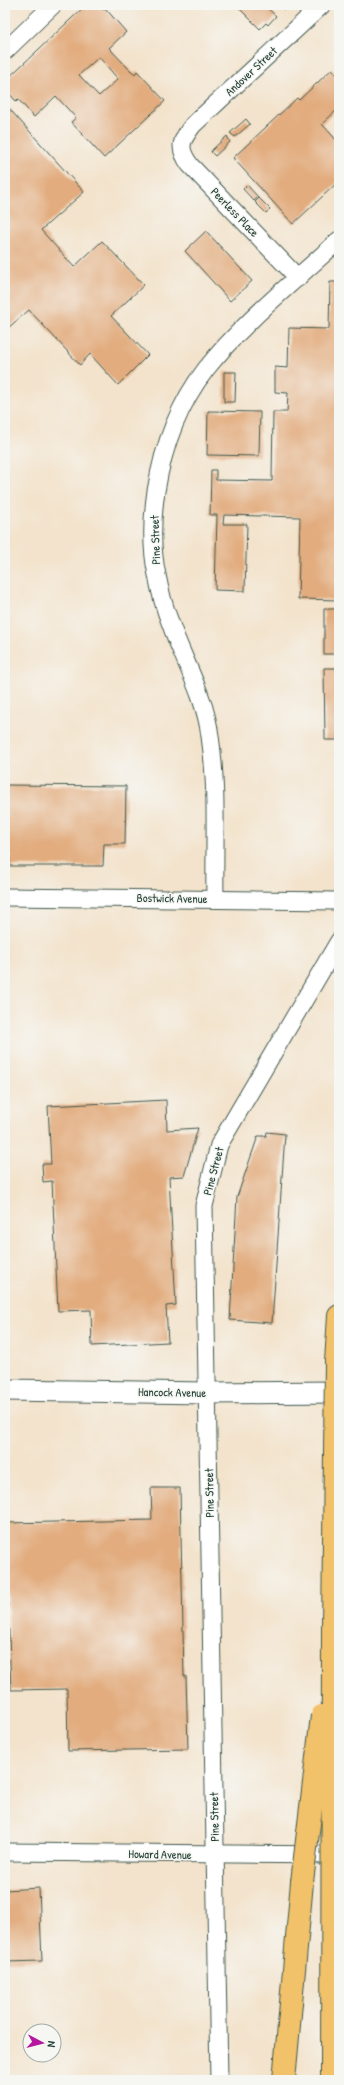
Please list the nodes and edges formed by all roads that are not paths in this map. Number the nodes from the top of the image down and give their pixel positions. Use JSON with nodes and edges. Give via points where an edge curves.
{"nodes":[{"id":1,"x":53,"y":5,"type":"edge"},
{"id":2,"x":322,"y":5,"type":"edge"},
{"id":3,"x":5,"y":51,"type":"edge"},
{"id":4,"x":182,"y":140,"type":"joint"},
{"id":5,"x":339,"y":240,"type":"edge"},
{"id":6,"x":298,"y":278,"type":"junction"},
{"id":7,"x":5,"y":897,"type":"edge"},
{"id":8,"x":215,"y":899,"type":"junction"},
{"id":9,"x":339,"y":901,"type":"edge"},
{"id":10,"x":339,"y":941,"type":"edge"},
{"id":11,"x":339,"y":1316,"type":"edge"},
{"id":12,"x":5,"y":1390,"type":"edge"},
{"id":13,"x":339,"y":1392,"type":"edge"},
{"id":14,"x":207,"y":1393,"type":"junction"},
{"id":15,"x":333,"y":1630,"type":"junction"},
{"id":16,"x":5,"y":1852,"type":"edge"},
{"id":17,"x":215,"y":1854,"type":"junction"},
{"id":18,"x":339,"y":1855,"type":"edge"},
{"id":19,"x":219,"y":2080,"type":"edge"},
{"id":20,"x":284,"y":2080,"type":"edge"},
{"id":21,"x":332,"y":2080,"type":"edge"}],
"edges":[{"from":1,"to":3,"type":"street"},
{"from":2,"to":4,"type":"street","name":"Andover Street","via":[[193,125]]},
{"from":4,"to":6,"type":"street","name":"Peerless Place","via":[[182,149],[190,165]]},
{"from":5,"to":6,"type":"street","name":"Pine Street"},
{"from":6,"to":8,"type":"street","name":"Pine Street","via":[[247,325],[206,370],[183,407],[171,434],[163,458],[155,499],[153,520],[156,574],[170,622],[196,681],[210,735]]},
{"from":7,"to":8,"type":"street","name":"Bostwick Avenue"},
{"from":8,"to":9,"type":"street","name":"Bostwick Avenue"},
{"from":10,"to":14,"type":"street","name":"Pine Street","via":[[219,1145],[204,1206]]},
{"from":11,"to":15,"type":"highway","bridge":true,"via":[[336,1362]]},
{"from":12,"to":14,"type":"street","name":"Hancock Avenue"},
{"from":13,"to":14,"type":"street","name":"Hancock Avenue"},
{"from":14,"to":17,"type":"street","name":"Pine Street"},
{"from":15,"to":20,"type":"highway","bridge":true,"via":[[314,1770]]},
{"from":15,"to":21,"type":"highway","bridge":true},
{"from":16,"to":17,"type":"street","name":"Howard Avenue"},
{"from":17,"to":18,"type":"street","name":"Howard Avenue"},
{"from":17,"to":19,"type":"street","name":"Pine Street"}]}
